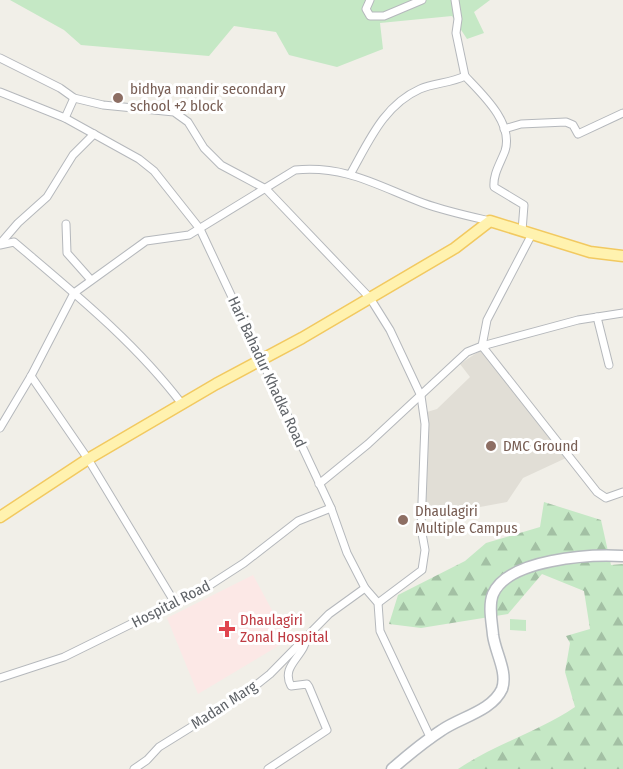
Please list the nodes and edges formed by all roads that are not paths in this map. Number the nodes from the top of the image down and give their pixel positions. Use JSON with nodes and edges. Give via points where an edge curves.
{"nodes":[{"id":1,"x":370,"y":0,"type":"edge"},
{"id":2,"x":422,"y":0,"type":"edge"},
{"id":3,"x":455,"y":0,"type":"edge"},
{"id":4,"x":0,"y":58,"type":"edge"},
{"id":5,"x":465,"y":76,"type":"junction"},
{"id":6,"x":0,"y":92,"type":"edge"},
{"id":7,"x":74,"y":98,"type":"junction"},
{"id":8,"x":623,"y":113,"type":"edge"},
{"id":9,"x":65,"y":118,"type":"junction"},
{"id":10,"x":504,"y":129,"type":"junction"},
{"id":11,"x":94,"y":134,"type":"junction"},
{"id":12,"x":351,"y":173,"type":"junction"},
{"id":13,"x":266,"y":189,"type":"junction"},
{"id":14,"x":490,"y":221,"type":"junction"},
{"id":15,"x":66,"y":224,"type":"dead end"},
{"id":16,"x":200,"y":229,"type":"junction"},
{"id":17,"x":527,"y":232,"type":"junction"},
{"id":18,"x":0,"y":245,"type":"edge"},
{"id":19,"x":623,"y":256,"type":"edge"},
{"id":20,"x":91,"y":280,"type":"junction"},
{"id":21,"x":74,"y":293,"type":"junction"},
{"id":22,"x":370,"y":298,"type":"junction"},
{"id":23,"x":623,"y":313,"type":"edge"},
{"id":24,"x":597,"y":316,"type":"junction"},
{"id":25,"x":482,"y":346,"type":"junction"},
{"id":26,"x":262,"y":360,"type":"junction"},
{"id":27,"x":609,"y":365,"type":"dead end"},
{"id":28,"x":31,"y":376,"type":"junction"},
{"id":29,"x":421,"y":396,"type":"junction"},
{"id":30,"x":182,"y":404,"type":"junction"},
{"id":31,"x":0,"y":428,"type":"edge"},
{"id":32,"x":88,"y":459,"type":"junction"},
{"id":33,"x":319,"y":484,"type":"junction"},
{"id":34,"x":623,"y":492,"type":"edge"},
{"id":35,"x":330,"y":508,"type":"junction"},
{"id":36,"x":0,"y":517,"type":"edge"},
{"id":37,"x":623,"y":556,"type":"edge"},
{"id":38,"x":365,"y":588,"type":"junction"},
{"id":39,"x":175,"y":603,"type":"junction"},
{"id":40,"x":378,"y":603,"type":"junction"},
{"id":41,"x":307,"y":635,"type":"junction"},
{"id":42,"x":0,"y":678,"type":"edge"},
{"id":43,"x":431,"y":739,"type":"junction"},
{"id":44,"x":134,"y":769,"type":"edge"},
{"id":45,"x":268,"y":769,"type":"edge"},
{"id":46,"x":392,"y":769,"type":"edge"}],
"edges":[{"from":1,"to":2,"type":"street","via":[[366,9],[370,16],[384,16]]},
{"from":3,"to":5,"type":"street","via":[[456,33]]},
{"from":4,"to":7,"type":"street"},
{"from":5,"to":10,"type":"street","via":[[499,116]]},
{"from":5,"to":12,"type":"street","via":[[420,89],[402,101],[381,119]]},
{"from":6,"to":9,"type":"street","name":"Hari Bahadur Khadka Road"},
{"from":7,"to":9,"type":"street"},
{"from":7,"to":13,"type":"street","via":[[174,112],[188,122],[220,165]]},
{"from":8,"to":10,"type":"street","via":[[580,133],[566,122],[521,124]]},
{"from":9,"to":11,"type":"street","name":"Hari Bahadur Khadka Road"},
{"from":10,"to":17,"type":"street","via":[[506,148],[494,187],[524,205]]},
{"from":11,"to":16,"type":"street","name":"Hari Bahadur Khadka Road","via":[[154,171]]},
{"from":11,"to":18,"type":"street","via":[[73,155],[47,197]]},
{"from":12,"to":13,"type":"street","via":[[295,170]]},
{"from":12,"to":14,"type":"street","via":[[423,203]]},
{"from":13,"to":16,"type":"street"},
{"from":13,"to":22,"type":"street"},
{"from":14,"to":17,"type":"main road"},
{"from":14,"to":22,"type":"main road","via":[[455,248]]},
{"from":15,"to":20,"type":"street","via":[[67,253]]},
{"from":16,"to":20,"type":"street","via":[[189,235],[147,241]]},
{"from":16,"to":26,"type":"street","name":"Hari Bahadur Khadka Road"},
{"from":17,"to":19,"type":"main road","via":[[590,252]]},
{"from":17,"to":25,"type":"street","via":[[487,320]]},
{"from":18,"to":21,"type":"street","via":[[14,242]]},
{"from":20,"to":21,"type":"street"},
{"from":21,"to":28,"type":"street"},
{"from":21,"to":30,"type":"street","via":[[155,368]]},
{"from":22,"to":26,"type":"main road"},
{"from":22,"to":29,"type":"street"},
{"from":23,"to":24,"type":"street"},
{"from":24,"to":25,"type":"street"},
{"from":24,"to":27,"type":"street"},
{"from":25,"to":29,"type":"street","via":[[467,352]]},
{"from":25,"to":34,"type":"street","via":[[597,492],[606,498]]},
{"from":26,"to":30,"type":"main road"},
{"from":26,"to":33,"type":"street","name":"Hari Bahadur Khadka Road"},
{"from":28,"to":31,"type":"street"},
{"from":28,"to":32,"type":"street"},
{"from":29,"to":33,"type":"street"},
{"from":29,"to":40,"type":"street","via":[[425,424],[421,528],[424,562],[422,570]]},
{"from":30,"to":32,"type":"main road"},
{"from":32,"to":36,"type":"main road"},
{"from":32,"to":39,"type":"street"},
{"from":33,"to":35,"type":"street","name":"Hari Bahadur Khadka Road"},
{"from":35,"to":38,"type":"street","name":"Hari Bahadur Khadka Road","via":[[346,553]]},
{"from":35,"to":39,"type":"street","name":"Hospital Road","via":[[298,521],[244,563]]},
{"from":37,"to":43,"type":"main road","via":[[550,562],[515,572],[501,582],[491,609],[493,638],[503,674],[501,690],[486,707]]},
{"from":38,"to":40,"type":"street","name":"Hari Bahadur Khadka Road"},
{"from":38,"to":41,"type":"street","name":"Madan Marg"},
{"from":39,"to":42,"type":"street","name":"Hospital Road","via":[[64,657]]},
{"from":40,"to":43,"type":"street","via":[[380,631]]},
{"from":41,"to":44,"type":"street","name":"Madan Marg","via":[[246,693],[159,747]]},
{"from":41,"to":45,"type":"street","via":[[306,648],[293,662],[288,681],[296,688],[307,684],[327,730]]},
{"from":43,"to":46,"type":"main road"}]}
